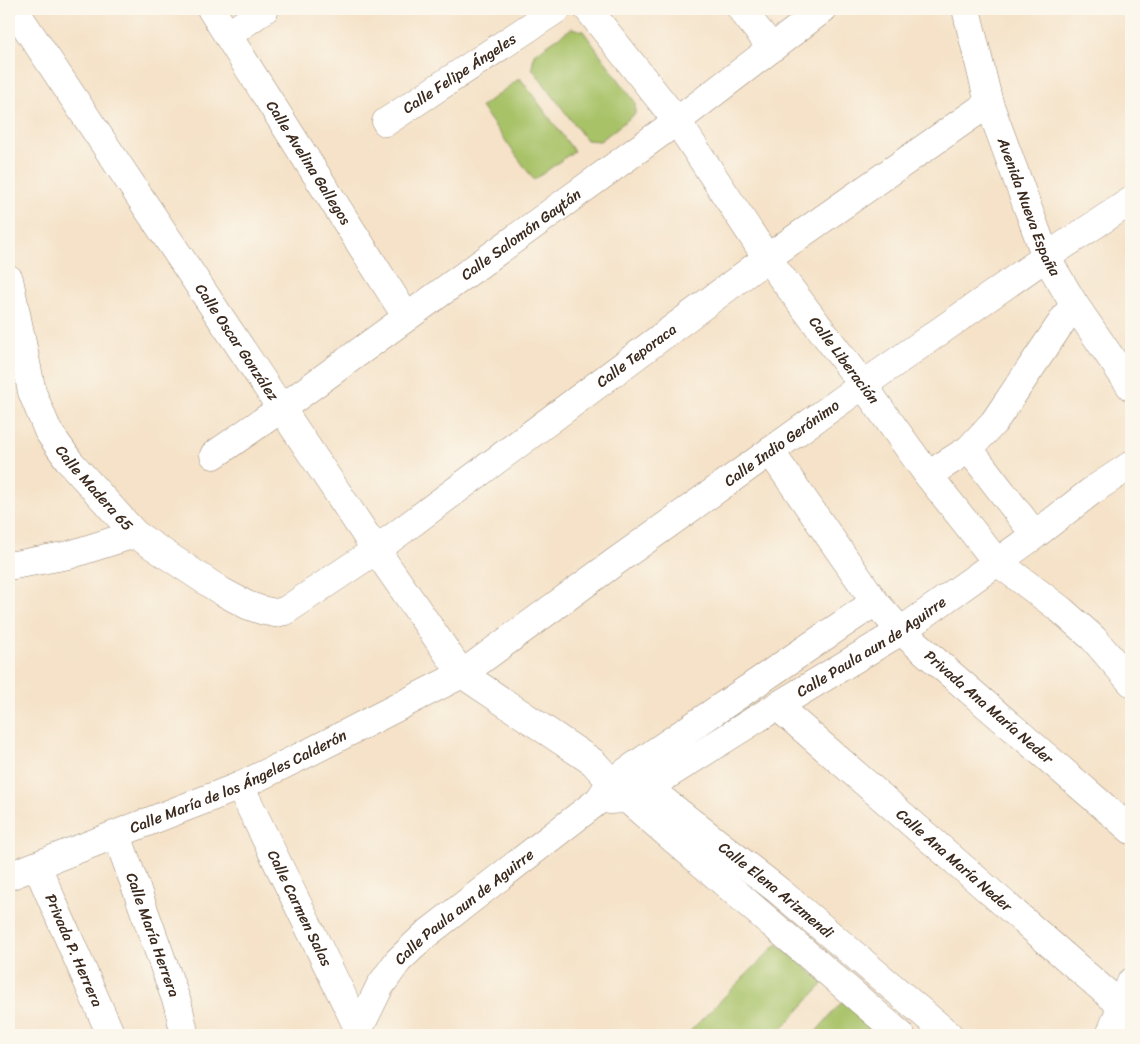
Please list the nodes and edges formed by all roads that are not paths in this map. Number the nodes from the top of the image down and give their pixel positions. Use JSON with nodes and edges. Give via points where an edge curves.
{"nodes":[{"id":1,"x":14,"y":9,"type":"edge"},
{"id":2,"x":211,"y":9,"type":"edge"},
{"id":3,"x":265,"y":9,"type":"edge"},
{"id":4,"x":558,"y":9,"type":"edge"},
{"id":5,"x":588,"y":9,"type":"edge"},
{"id":6,"x":741,"y":9,"type":"edge"},
{"id":7,"x":823,"y":9,"type":"edge"},
{"id":8,"x":966,"y":9,"type":"edge"},
{"id":9,"x":228,"y":34,"type":"junction"},
{"id":10,"x":772,"y":48,"type":"junction"},
{"id":11,"x":988,"y":103,"type":"junction"},
{"id":12,"x":676,"y":120,"type":"junction"},
{"id":13,"x":386,"y":122,"type":"dead end"},
{"id":14,"x":1131,"y":201,"type":"edge"},
{"id":15,"x":1046,"y":257,"type":"junction"},
{"id":16,"x":766,"y":258,"type":"junction"},
{"id":17,"x":9,"y":279,"type":"edge"},
{"id":18,"x":1074,"y":304,"type":"junction"},
{"id":19,"x":406,"y":316,"type":"junction"},
{"id":20,"x":862,"y":385,"type":"junction"},
{"id":21,"x":1131,"y":387,"type":"edge"},
{"id":22,"x":282,"y":408,"type":"junction"},
{"id":23,"x":969,"y":450,"type":"junction"},
{"id":24,"x":770,"y":451,"type":"junction"},
{"id":25,"x":214,"y":455,"type":"dead end"},
{"id":26,"x":1131,"y":465,"type":"edge"},
{"id":27,"x":928,"y":474,"type":"junction"},
{"id":28,"x":135,"y":534,"type":"junction"},
{"id":29,"x":1034,"y":535,"type":"junction"},
{"id":30,"x":376,"y":550,"type":"junction"},
{"id":31,"x":996,"y":562,"type":"junction"},
{"id":32,"x":9,"y":565,"type":"edge"},
{"id":33,"x":875,"y":602,"type":"junction"},
{"id":34,"x":285,"y":611,"type":"joint"},
{"id":35,"x":901,"y":631,"type":"junction"},
{"id":36,"x":462,"y":674,"type":"junction"},
{"id":37,"x":1131,"y":682,"type":"edge"},
{"id":38,"x":777,"y":706,"type":"junction"},
{"id":39,"x":617,"y":784,"type":"junction"},
{"id":40,"x":240,"y":786,"type":"junction"},
{"id":41,"x":1131,"y":830,"type":"edge"},
{"id":42,"x":117,"y":835,"type":"junction"},
{"id":43,"x":36,"y":866,"type":"junction"},
{"id":44,"x":9,"y":876,"type":"edge"},
{"id":45,"x":1128,"y":1001,"type":"edge"},
{"id":46,"x":357,"y":1033,"type":"edge"},
{"id":47,"x":111,"y":1035,"type":"edge"},
{"id":48,"x":182,"y":1035,"type":"edge"},
{"id":49,"x":901,"y":1035,"type":"edge"},
{"id":50,"x":949,"y":1035,"type":"edge"},
{"id":51,"x":1110,"y":1035,"type":"edge"}],
"edges":[{"from":1,"to":22,"type":"street","name":"Calle Oscar González"},
{"from":2,"to":9,"type":"street","name":"Calle Avelina Gallegos"},
{"from":3,"to":9,"type":"street"},
{"from":4,"to":13,"type":"street","name":"Calle Felipe Ángeles"},
{"from":5,"to":12,"type":"street","name":"Calle Liberación"},
{"from":6,"to":10,"type":"street"},
{"from":7,"to":10,"type":"street","name":"Calle Salomón Gaytán"},
{"from":8,"to":11,"type":"street","name":"Avenida Nueva España"},
{"from":9,"to":19,"type":"street","name":"Calle Avelina Gallegos"},
{"from":10,"to":12,"type":"street","name":"Calle Salomón Gaytán"},
{"from":11,"to":15,"type":"street","name":"Avenida Nueva España"},
{"from":11,"to":16,"type":"street","name":"Calle Teporaca"},
{"from":12,"to":16,"type":"street","name":"Calle Liberación"},
{"from":12,"to":19,"type":"street","name":"Calle Salomón Gaytán"},
{"from":14,"to":15,"type":"street","name":"Calle Indio Gerónimo"},
{"from":15,"to":18,"type":"street","name":"Avenida Nueva España"},
{"from":15,"to":20,"type":"street","name":"Calle Indio Gerónimo"},
{"from":16,"to":20,"type":"street","name":"Calle Liberación"},
{"from":16,"to":30,"type":"street","name":"Calle Teporaca"},
{"from":17,"to":28,"type":"street","name":"Calle Madera 65","via":[[32,392],[48,432],[70,462]]},
{"from":18,"to":21,"type":"street","name":"Avenida Nueva España"},
{"from":18,"to":23,"type":"street","via":[[994,422]]},
{"from":19,"to":22,"type":"street","name":"Calle Salomón Gaytán"},
{"from":20,"to":24,"type":"street","name":"Calle Indio Gerónimo"},
{"from":20,"to":27,"type":"street","name":"Calle Liberación"},
{"from":22,"to":25,"type":"street","name":"Calle Salomón Gaytán"},
{"from":22,"to":30,"type":"street","name":"Calle Oscar González"},
{"from":23,"to":27,"type":"street"},
{"from":23,"to":29,"type":"street"},
{"from":24,"to":33,"type":"street","name":"Privada Ana María Neder"},
{"from":24,"to":36,"type":"street","name":"Calle Indio Gerónimo"},
{"from":26,"to":29,"type":"street","name":"Calle Paula aun de Aguirre"},
{"from":27,"to":31,"type":"street","name":"Calle Liberación"},
{"from":28,"to":32,"type":"street","via":[[69,555]]},
{"from":28,"to":34,"type":"street","name":"Calle Madera 65","via":[[247,605],[261,610]]},
{"from":29,"to":31,"type":"street","name":"Calle Paula aun de Aguirre"},
{"from":30,"to":34,"type":"street","name":"Calle Teporaca"},
{"from":30,"to":36,"type":"street","name":"Calle Oscar González"},
{"from":31,"to":35,"type":"street","name":"Calle Paula aun de Aguirre"},
{"from":31,"to":37,"type":"street","name":"Calle Liberación","via":[[1093,638]]},
{"from":33,"to":35,"type":"street","name":"Privada Ana María Neder"},
{"from":33,"to":39,"type":"street","name":"Calle Paula aun de Aguirre"},
{"from":35,"to":38,"type":"street","name":"Calle Paula aun de Aguirre"},
{"from":35,"to":41,"type":"street","name":"Privada Ana María Neder"},
{"from":36,"to":39,"type":"street","name":"Calle Elena Arizmendi"},
{"from":36,"to":40,"type":"street","name":"Calle María de los Ángeles Calderón"},
{"from":38,"to":39,"type":"street","name":"Calle Paula aun de Aguirre"},
{"from":38,"to":45,"type":"street","name":"Calle Ana María Neder"},
{"from":39,"to":46,"type":"street","name":"Calle Paula aun de Aguirre","via":[[398,961],[380,986]]},
{"from":39,"to":49,"type":"street","name":"Calle Elena Arizmendi"},
{"from":39,"to":50,"type":"street","name":"Calle Elena Arizmendi","via":[[779,891]]},
{"from":40,"to":42,"type":"street","name":"Calle María de los Ángeles Calderón"},
{"from":40,"to":46,"type":"street","name":"Calle Carmen Salas"},
{"from":42,"to":43,"type":"street","name":"Calle María de los Ángeles Calderón"},
{"from":42,"to":48,"type":"street","name":"Calle María Herrera","via":[[178,1005]]},
{"from":43,"to":44,"type":"street","name":"Calle María de los Ángeles Calderón"},
{"from":43,"to":47,"type":"street","name":"Privada P. Herrera"},
{"from":45,"to":51,"type":"street"}]}
